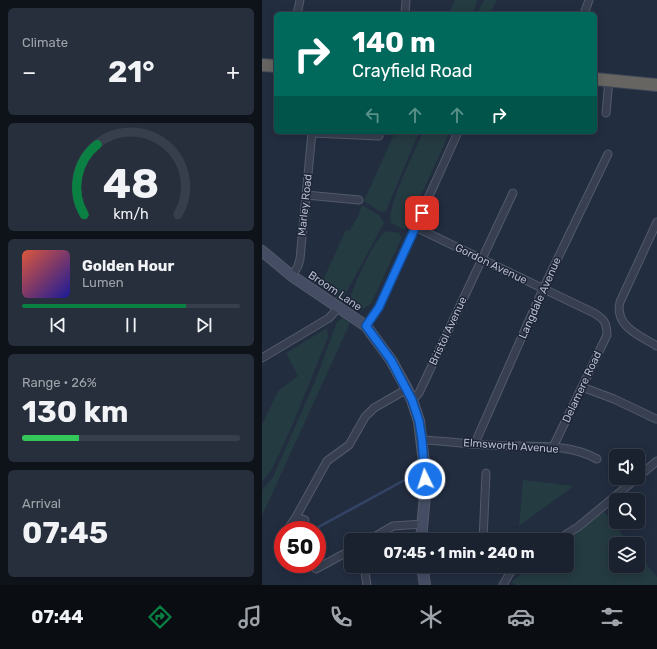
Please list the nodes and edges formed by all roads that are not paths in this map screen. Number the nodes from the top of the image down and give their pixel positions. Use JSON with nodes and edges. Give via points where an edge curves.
{"nodes":[{"id":1,"x":300,"y":0,"type":"edge"},
{"id":2,"x":406,"y":0,"type":"edge"},
{"id":3,"x":589,"y":0,"type":"edge"},
{"id":4,"x":297,"y":12,"type":"edge"},
{"id":5,"x":405,"y":12,"type":"edge"},
{"id":6,"x":585,"y":12,"type":"edge"},
{"id":7,"x":262,"y":65,"type":"edge"},
{"id":8,"x":274,"y":66,"type":"edge"},
{"id":9,"x":597,"y":79,"type":"edge"},
{"id":10,"x":609,"y":80,"type":"junction"},
{"id":11,"x":657,"y":85,"type":"edge"},
{"id":12,"x":606,"y":113,"type":"dead end"},
{"id":13,"x":312,"y":134,"type":"edge"},
{"id":14,"x":334,"y":134,"type":"edge"},
{"id":15,"x":457,"y":134,"type":"edge"},
{"id":16,"x":379,"y":136,"type":"dead end"},
{"id":17,"x":608,"y":154,"type":"dead end"},
{"id":18,"x":513,"y":193,"type":"dead end"},
{"id":19,"x":306,"y":195,"type":"junction"},
{"id":20,"x":359,"y":200,"type":"dead end"},
{"id":21,"x":657,"y":222,"type":"edge"},
{"id":22,"x":415,"y":227,"type":"junction"},
{"id":23,"x":655,"y":233,"type":"edge"},
{"id":24,"x":262,"y":251,"type":"edge"},
{"id":25,"x":482,"y":260,"type":"junction"},
{"id":26,"x":292,"y":276,"type":"junction"},
{"id":27,"x":543,"y":289,"type":"junction"},
{"id":28,"x":335,"y":306,"type":"junction"},
{"id":29,"x":607,"y":325,"type":"joint"},
{"id":30,"x":366,"y":326,"type":"junction"},
{"id":31,"x":657,"y":346,"type":"edge"},
{"id":32,"x":262,"y":358,"type":"edge"},
{"id":33,"x":582,"y":387,"type":"junction"},
{"id":34,"x":407,"y":389,"type":"junction"},
{"id":35,"x":412,"y":400,"type":"junction"},
{"id":36,"x":656,"y":419,"type":"edge"},
{"id":37,"x":422,"y":440,"type":"junction"},
{"id":38,"x":475,"y":443,"type":"junction"},
{"id":39,"x":553,"y":447,"type":"junction"},
{"id":40,"x":597,"y":460,"type":"dead end"},
{"id":41,"x":657,"y":461,"type":"edge"},
{"id":42,"x":645,"y":472,"type":"edge"},
{"id":43,"x":486,"y":473,"type":"dead end"},
{"id":44,"x":629,"y":485,"type":"edge"},
{"id":45,"x":296,"y":518,"type":"junction"},
{"id":46,"x":305,"y":520,"type":"dead end"},
{"id":47,"x":294,"y":521,"type":"edge"},
{"id":48,"x":423,"y":524,"type":"junction"},
{"id":49,"x":381,"y":533,"type":"edge"},
{"id":50,"x":422,"y":533,"type":"edge"},
{"id":51,"x":483,"y":533,"type":"edge"},
{"id":52,"x":568,"y":533,"type":"edge"},
{"id":53,"x":344,"y":554,"type":"edge"},
{"id":54,"x":326,"y":564,"type":"edge"},
{"id":55,"x":365,"y":573,"type":"edge"},
{"id":56,"x":423,"y":573,"type":"edge"},
{"id":57,"x":507,"y":573,"type":"edge"},
{"id":58,"x":367,"y":585,"type":"edge"},
{"id":59,"x":424,"y":585,"type":"edge"},
{"id":60,"x":503,"y":585,"type":"edge"}],
"edges":[{"from":1,"to":4,"type":"street"},
{"from":2,"to":5,"type":"street"},
{"from":3,"to":6,"type":"street"},
{"from":7,"to":8,"type":"highway"},
{"from":9,"to":10,"type":"highway"},
{"from":10,"to":11,"type":"highway"},
{"from":10,"to":12,"type":"street"},
{"from":13,"to":19,"type":"street","name":"Marley Road"},
{"from":14,"to":16,"type":"street"},
{"from":15,"to":22,"type":"street"},
{"from":17,"to":27,"type":"street","name":"Langdale Avenue"},
{"from":18,"to":25,"type":"street","name":"Bristol Avenue"},
{"from":19,"to":20,"type":"street"},
{"from":19,"to":26,"type":"street","name":"Marley Road","via":[[300,259]]},
{"from":21,"to":23,"type":"street"},
{"from":22,"to":25,"type":"street","name":"Gordon Avenue"},
{"from":22,"to":30,"type":"street","via":[[379,307]]},
{"from":23,"to":31,"type":"street","via":[[618,310],[627,328]]},
{"from":24,"to":26,"type":"main road","name":"Broom Lane"},
{"from":25,"to":27,"type":"street","name":"Gordon Avenue"},
{"from":25,"to":35,"type":"street","name":"Bristol Avenue","via":[[419,393]]},
{"from":26,"to":28,"type":"main road","name":"Broom Lane"},
{"from":27,"to":29,"type":"street","name":"Gordon Avenue","via":[[594,313]]},
{"from":27,"to":38,"type":"street","name":"Langdale Avenue"},
{"from":28,"to":30,"type":"main road","name":"Broom Lane"},
{"from":28,"to":32,"type":"street","via":[[329,318]]},
{"from":29,"to":33,"type":"street","name":"Delamere Road","via":[[607,335]]},
{"from":30,"to":34,"type":"main road","name":"Broom Lane","via":[[391,360]]},
{"from":33,"to":36,"type":"street"},
{"from":33,"to":39,"type":"street","name":"Delamere Road"},
{"from":34,"to":35,"type":"main road","name":"Broom Lane"},
{"from":34,"to":45,"type":"street","via":[[370,412],[349,445],[327,461]]},
{"from":35,"to":37,"type":"main road","name":"Broom Lane"},
{"from":37,"to":38,"type":"street","name":"Elmsworth Avenue"},
{"from":37,"to":48,"type":"main road","name":"Broom Lane","via":[[425,479]]},
{"from":38,"to":39,"type":"street","name":"Elmsworth Avenue"},
{"from":39,"to":40,"type":"street","name":"Elmsworth Avenue","via":[[586,453]]},
{"from":41,"to":42,"type":"street"},
{"from":43,"to":51,"type":"street"},
{"from":44,"to":52,"type":"street"},
{"from":45,"to":46,"type":"street"},
{"from":45,"to":47,"type":"street"},
{"from":48,"to":49,"type":"street","via":[[393,526]]},
{"from":48,"to":50,"type":"main road","name":"Broom Lane"},
{"from":53,"to":54,"type":"street"},
{"from":55,"to":58,"type":"street"},
{"from":56,"to":59,"type":"main road"},
{"from":57,"to":60,"type":"street"}]}
